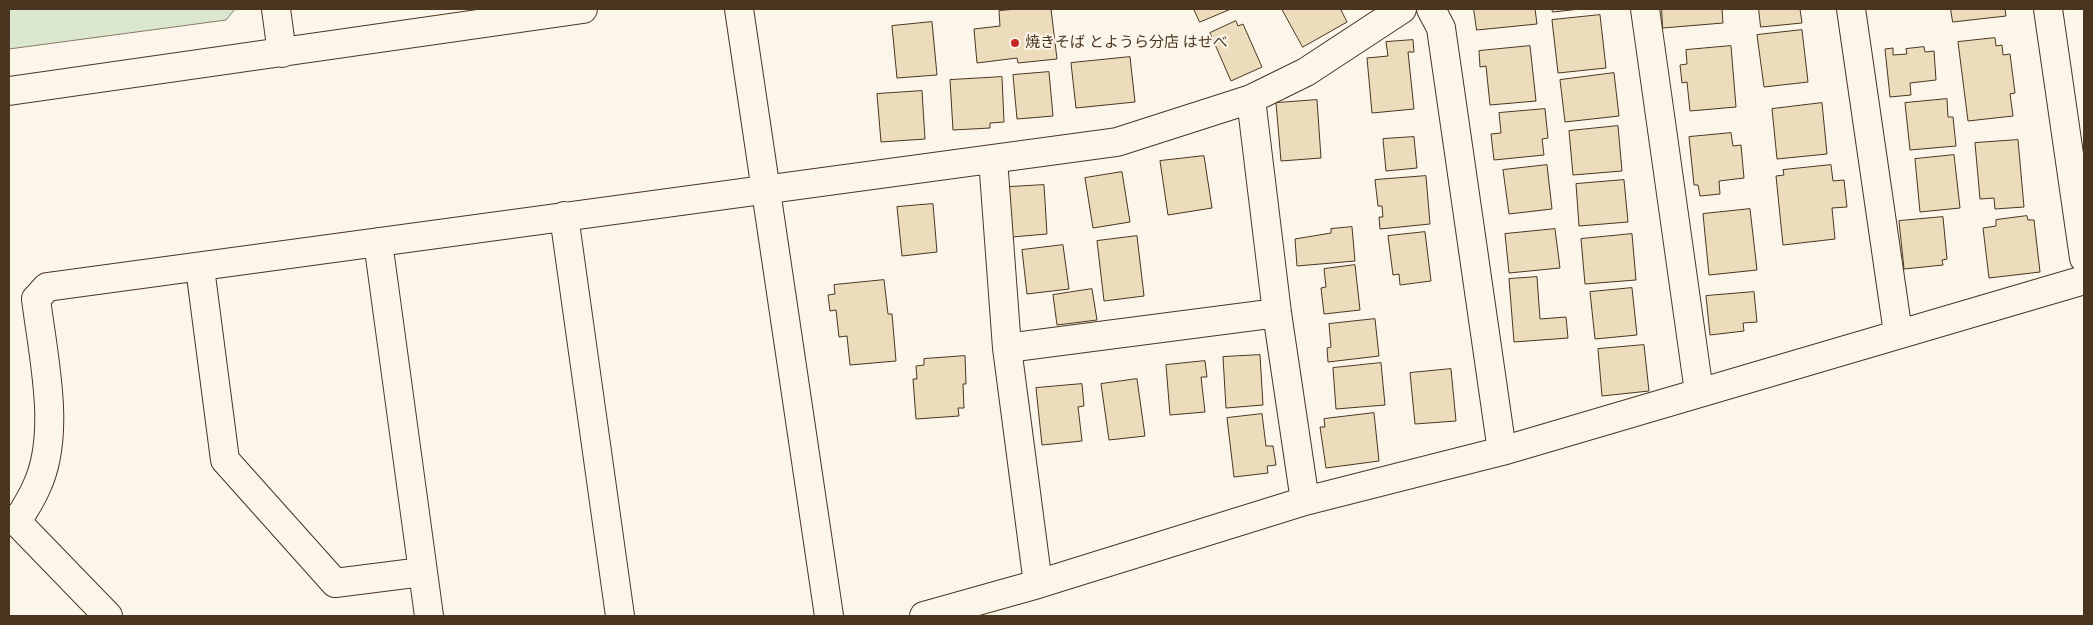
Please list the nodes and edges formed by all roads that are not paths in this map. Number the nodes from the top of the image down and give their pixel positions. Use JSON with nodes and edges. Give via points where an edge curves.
{"nodes":[{"id":1,"x":276,"y":9,"type":"edge"},
{"id":2,"x":583,"y":9,"type":"edge"},
{"id":3,"x":739,"y":9,"type":"edge"},
{"id":4,"x":1402,"y":9,"type":"edge"},
{"id":5,"x":1431,"y":9,"type":"edge"},
{"id":6,"x":1645,"y":9,"type":"edge"},
{"id":7,"x":1850,"y":9,"type":"edge"},
{"id":8,"x":2048,"y":9,"type":"edge"},
{"id":9,"x":282,"y":53,"type":"junction"},
{"id":10,"x":9,"y":92,"type":"edge"},
{"id":11,"x":1251,"y":99,"type":"junction"},
{"id":12,"x":993,"y":159,"type":"junction"},
{"id":13,"x":766,"y":191,"type":"junction"},
{"id":14,"x":564,"y":216,"type":"junction"},
{"id":15,"x":378,"y":242,"type":"junction"},
{"id":16,"x":2084,"y":258,"type":"edge"},
{"id":17,"x":200,"y":268,"type":"junction"},
{"id":18,"x":2084,"y":280,"type":"edge"},
{"id":19,"x":1277,"y":313,"type":"junction"},
{"id":20,"x":1898,"y":333,"type":"junction"},
{"id":21,"x":1007,"y":348,"type":"junction"},
{"id":22,"x":1699,"y":392,"type":"junction"},
{"id":23,"x":1502,"y":451,"type":"junction"},
{"id":24,"x":1305,"y":501,"type":"junction"},
{"id":25,"x":13,"y":520,"type":"edge"},
{"id":26,"x":422,"y":572,"type":"junction"},
{"id":27,"x":1038,"y":584,"type":"junction"},
{"id":28,"x":108,"y":616,"type":"edge"},
{"id":29,"x":429,"y":616,"type":"edge"},
{"id":30,"x":620,"y":616,"type":"edge"},
{"id":31,"x":829,"y":616,"type":"edge"},
{"id":32,"x":924,"y":616,"type":"edge"}],
"edges":[{"from":1,"to":9,"type":"street"},
{"from":2,"to":9,"type":"street"},
{"from":3,"to":13,"type":"street"},
{"from":4,"to":11,"type":"street","via":[[1306,72]]},
{"from":5,"to":23,"type":"street","via":[[1441,28]]},
{"from":6,"to":22,"type":"street"},
{"from":7,"to":20,"type":"street"},
{"from":8,"to":16,"type":"street"},
{"from":9,"to":10,"type":"street"},
{"from":11,"to":12,"type":"street","via":[[1117,142]]},
{"from":11,"to":19,"type":"street"},
{"from":12,"to":13,"type":"street"},
{"from":12,"to":21,"type":"street"},
{"from":13,"to":14,"type":"street"},
{"from":13,"to":31,"type":"street"},
{"from":14,"to":15,"type":"street"},
{"from":14,"to":30,"type":"street"},
{"from":15,"to":17,"type":"street"},
{"from":15,"to":26,"type":"street"},
{"from":17,"to":25,"type":"street","via":[[47,287],[36,299],[48,394],[49,441],[37,487]]},
{"from":17,"to":26,"type":"street","via":[[225,460],[334,583]]},
{"from":18,"to":20,"type":"street"},
{"from":19,"to":21,"type":"street"},
{"from":19,"to":24,"type":"street"},
{"from":20,"to":22,"type":"street"},
{"from":21,"to":27,"type":"street"},
{"from":22,"to":23,"type":"street"},
{"from":23,"to":24,"type":"street"},
{"from":24,"to":27,"type":"street"},
{"from":25,"to":28,"type":"street"},
{"from":26,"to":29,"type":"street"},
{"from":27,"to":32,"type":"street"}]}
